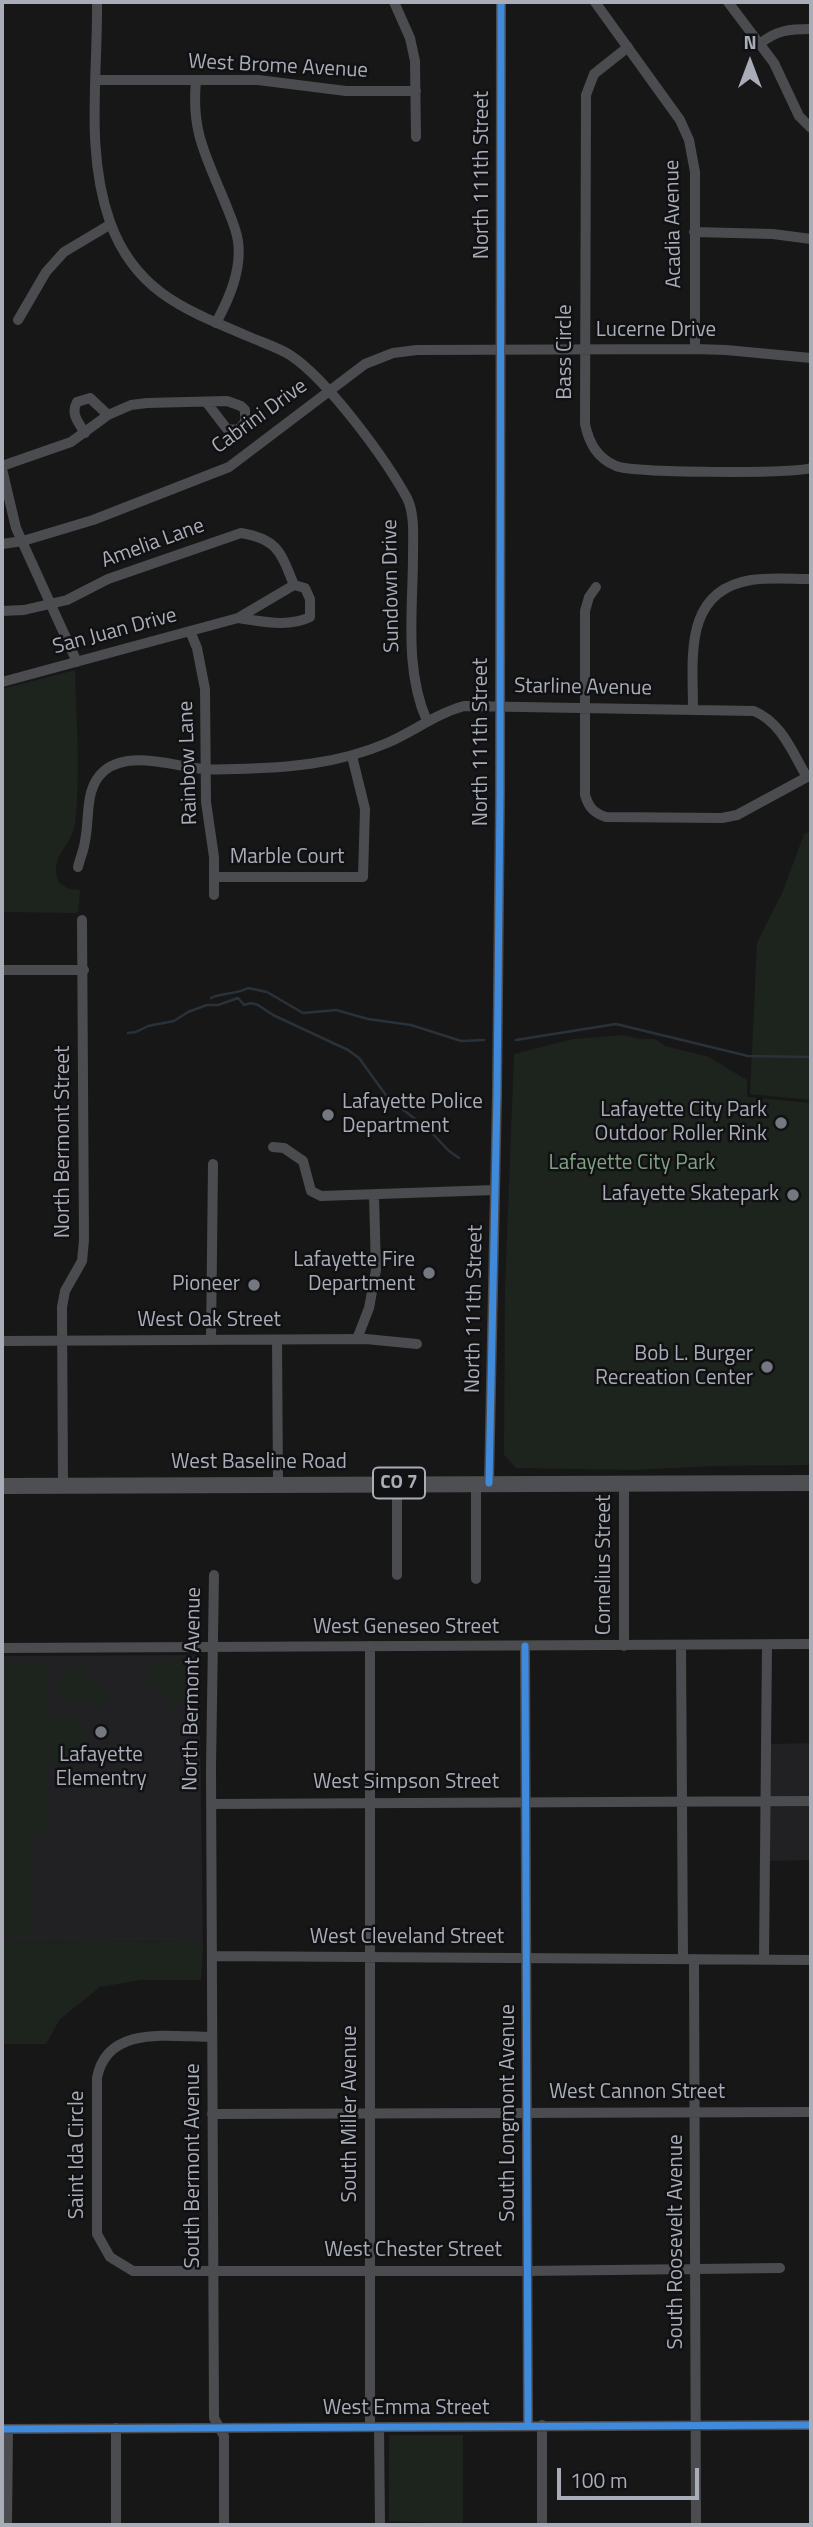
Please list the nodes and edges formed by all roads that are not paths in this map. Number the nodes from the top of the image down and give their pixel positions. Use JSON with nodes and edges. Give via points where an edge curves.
{"nodes":[{"id":1,"x":97,"y":2,"type":"edge"},
{"id":2,"x":394,"y":2,"type":"edge"},
{"id":3,"x":501,"y":2,"type":"edge"},
{"id":4,"x":595,"y":2,"type":"edge"},
{"id":5,"x":728,"y":2,"type":"edge"},
{"id":6,"x":811,"y":29,"type":"edge"},
{"id":7,"x":760,"y":44,"type":"junction"},
{"id":8,"x":628,"y":47,"type":"junction"},
{"id":9,"x":96,"y":80,"type":"junction"},
{"id":10,"x":196,"y":81,"type":"junction"},
{"id":11,"x":416,"y":91,"type":"junction"},
{"id":12,"x":811,"y":128,"type":"edge"},
{"id":13,"x":416,"y":137,"type":"dead end"},
{"id":14,"x":111,"y":224,"type":"junction"},
{"id":15,"x":694,"y":232,"type":"junction"},
{"id":16,"x":811,"y":239,"type":"edge"},
{"id":17,"x":18,"y":320,"type":"dead end"},
{"id":18,"x":215,"y":323,"type":"junction"},
{"id":19,"x":695,"y":349,"type":"junction"},
{"id":20,"x":500,"y":350,"type":"junction"},
{"id":21,"x":585,"y":351,"type":"junction"},
{"id":22,"x":811,"y":358,"type":"edge"},
{"id":23,"x":328,"y":391,"type":"junction"},
{"id":24,"x":208,"y":403,"type":"dead end"},
{"id":25,"x":108,"y":415,"type":"junction"},
{"id":26,"x":85,"y":433,"type":"junction"},
{"id":27,"x":2,"y":468,"type":"edge"},
{"id":28,"x":811,"y":468,"type":"edge"},
{"id":29,"x":23,"y":541,"type":"junction"},
{"id":30,"x":2,"y":544,"type":"edge"},
{"id":31,"x":811,"y":579,"type":"edge"},
{"id":32,"x":294,"y":585,"type":"junction"},
{"id":33,"x":596,"y":587,"type":"dead end"},
{"id":34,"x":51,"y":604,"type":"junction"},
{"id":35,"x":2,"y":611,"type":"edge"},
{"id":36,"x":238,"y":618,"type":"junction"},
{"id":37,"x":190,"y":631,"type":"junction"},
{"id":38,"x":77,"y":662,"type":"junction"},
{"id":39,"x":2,"y":682,"type":"edge"},
{"id":40,"x":499,"y":706,"type":"junction"},
{"id":41,"x":585,"y":707,"type":"junction"},
{"id":42,"x":693,"y":709,"type":"junction"},
{"id":43,"x":427,"y":721,"type":"junction"},
{"id":44,"x":352,"y":756,"type":"junction"},
{"id":45,"x":206,"y":769,"type":"junction"},
{"id":46,"x":809,"y":776,"type":"edge"},
{"id":47,"x":78,"y":867,"type":"dead end"},
{"id":48,"x":214,"y":877,"type":"junction"},
{"id":49,"x":214,"y":895,"type":"dead end"},
{"id":50,"x":82,"y":920,"type":"dead end"},
{"id":51,"x":2,"y":970,"type":"edge"},
{"id":52,"x":84,"y":970,"type":"junction"},
{"id":53,"x":273,"y":1147,"type":"dead end"},
{"id":54,"x":213,"y":1164,"type":"dead end"},
{"id":55,"x":495,"y":1190,"type":"junction"},
{"id":56,"x":374,"y":1195,"type":"junction"},
{"id":57,"x":357,"y":1339,"type":"junction"},
{"id":58,"x":61,"y":1340,"type":"junction"},
{"id":59,"x":211,"y":1340,"type":"junction"},
{"id":60,"x":277,"y":1340,"type":"junction"},
{"id":61,"x":2,"y":1341,"type":"edge"},
{"id":62,"x":417,"y":1344,"type":"dead end"},
{"id":63,"x":397,"y":1483,"type":"junction"},
{"id":64,"x":482,"y":1483,"type":"junction"},
{"id":65,"x":811,"y":1483,"type":"edge"},
{"id":66,"x":278,"y":1484,"type":"junction"},
{"id":67,"x":624,"y":1484,"type":"junction"},
{"id":68,"x":63,"y":1485,"type":"junction"},
{"id":69,"x":2,"y":1486,"type":"edge"},
{"id":70,"x":214,"y":1575,"type":"dead end"},
{"id":71,"x":397,"y":1575,"type":"dead end"},
{"id":72,"x":476,"y":1579,"type":"dead end"},
{"id":73,"x":811,"y":1644,"type":"edge"},
{"id":74,"x":370,"y":1646,"type":"junction"},
{"id":75,"x":525,"y":1646,"type":"junction"},
{"id":76,"x":624,"y":1646,"type":"junction"},
{"id":77,"x":681,"y":1646,"type":"junction"},
{"id":78,"x":767,"y":1646,"type":"junction"},
{"id":79,"x":212,"y":1647,"type":"junction"},
{"id":80,"x":2,"y":1648,"type":"edge"},
{"id":81,"x":526,"y":1801,"type":"junction"},
{"id":82,"x":811,"y":1801,"type":"edge"},
{"id":83,"x":369,"y":1802,"type":"junction"},
{"id":84,"x":682,"y":1802,"type":"junction"},
{"id":85,"x":765,"y":1802,"type":"junction"},
{"id":86,"x":211,"y":1804,"type":"junction"},
{"id":87,"x":212,"y":1956,"type":"junction"},
{"id":88,"x":371,"y":1957,"type":"junction"},
{"id":89,"x":526,"y":1958,"type":"junction"},
{"id":90,"x":689,"y":1959,"type":"junction"},
{"id":91,"x":764,"y":1959,"type":"junction"},
{"id":92,"x":811,"y":1960,"type":"edge"},
{"id":93,"x":212,"y":2037,"type":"junction"},
{"id":94,"x":696,"y":2112,"type":"junction"},
{"id":95,"x":811,"y":2112,"type":"edge"},
{"id":96,"x":370,"y":2113,"type":"junction"},
{"id":97,"x":527,"y":2113,"type":"junction"},
{"id":98,"x":212,"y":2114,"type":"junction"},
{"id":99,"x":780,"y":2268,"type":"dead end"},
{"id":100,"x":696,"y":2269,"type":"junction"},
{"id":101,"x":214,"y":2270,"type":"junction"},
{"id":102,"x":371,"y":2270,"type":"junction"},
{"id":103,"x":527,"y":2271,"type":"junction"},
{"id":104,"x":696,"y":2424,"type":"junction"},
{"id":105,"x":542,"y":2425,"type":"junction"},
{"id":106,"x":811,"y":2425,"type":"edge"},
{"id":107,"x":375,"y":2426,"type":"junction"},
{"id":108,"x":528,"y":2426,"type":"junction"},
{"id":109,"x":220,"y":2427,"type":"junction"},
{"id":110,"x":116,"y":2428,"type":"junction"},
{"id":111,"x":5,"y":2429,"type":"edge"},
{"id":112,"x":7,"y":2525,"type":"edge"},
{"id":113,"x":116,"y":2525,"type":"edge"},
{"id":114,"x":224,"y":2525,"type":"edge"},
{"id":115,"x":380,"y":2525,"type":"edge"},
{"id":116,"x":542,"y":2525,"type":"edge"},
{"id":117,"x":696,"y":2525,"type":"edge"}],
"edges":[{"from":1,"to":9,"type":"street","name":"Sundown Drive"},
{"from":2,"to":11,"type":"street","via":[[410,38]]},
{"from":3,"to":20,"type":"street","name":"North 111th Street"},
{"from":4,"to":8,"type":"street","name":"Acadia Avenue"},
{"from":5,"to":7,"type":"street"},
{"from":6,"to":7,"type":"street","via":[[781,31]]},
{"from":7,"to":12,"type":"street","via":[[799,116]]},
{"from":8,"to":15,"type":"street","name":"Acadia Avenue","via":[[689,140],[695,172]]},
{"from":8,"to":21,"type":"street","name":"Bass Circle","via":[[594,74],[586,95]]},
{"from":9,"to":10,"type":"street","name":"West Brome Avenue"},
{"from":9,"to":14,"type":"street","name":"Sundown Drive","via":[[97,163]]},
{"from":10,"to":11,"type":"street","name":"West Brome Avenue","via":[[258,80],[346,91]]},
{"from":10,"to":18,"type":"street","via":[[199,141],[238,241],[232,289]]},
{"from":11,"to":13,"type":"street"},
{"from":14,"to":17,"type":"street","via":[[64,252],[46,272]]},
{"from":14,"to":18,"type":"street","name":"Sundown Drive","via":[[123,249],[153,286],[175,304]]},
{"from":15,"to":16,"type":"street"},
{"from":15,"to":19,"type":"street","name":"Acadia Avenue"},
{"from":18,"to":23,"type":"street","name":"Sundown Drive","via":[[289,354]]},
{"from":19,"to":21,"type":"street","name":"Lucerne Drive"},
{"from":19,"to":22,"type":"street","name":"Lucerne Drive"},
{"from":20,"to":21,"type":"street","name":"Lucerne Drive"},
{"from":20,"to":23,"type":"street","name":"Cabrini Drive","via":[[393,353],[365,364]]},
{"from":20,"to":40,"type":"street","name":"North 111th Street"},
{"from":21,"to":28,"type":"street","name":"Bass Circle","via":[[587,432],[595,450],[614,465],[747,471]]},
{"from":23,"to":29,"type":"street","name":"Cabrini Drive","via":[[229,467],[93,520]]},
{"from":23,"to":43,"type":"street","name":"Sundown Drive","via":[[408,500],[413,524],[412,670]]},
{"from":24,"to":25,"type":"street","via":[[147,402]]},
{"from":25,"to":26,"type":"street"},
{"from":25,"to":26,"type":"street","via":[[90,398],[77,402],[75,416]]},
{"from":26,"to":27,"type":"street"},
{"from":27,"to":29,"type":"street"},
{"from":29,"to":30,"type":"street","name":"Cabrini Drive"},
{"from":29,"to":34,"type":"street"},
{"from":31,"to":42,"type":"street","via":[[751,580],[720,592],[696,625]]},
{"from":32,"to":34,"type":"street","name":"Amelia Lane","via":[[281,553],[264,539],[241,533]]},
{"from":32,"to":36,"type":"street","name":"San Juan Drive"},
{"from":32,"to":36,"type":"street","name":"San Juan Drive","via":[[305,589],[310,617],[284,623]]},
{"from":33,"to":41,"type":"street","via":[[585,611]]},
{"from":34,"to":35,"type":"street","name":"Amelia Lane"},
{"from":34,"to":38,"type":"street"},
{"from":36,"to":37,"type":"street","name":"San Juan Drive"},
{"from":37,"to":38,"type":"street","name":"San Juan Drive"},
{"from":37,"to":45,"type":"street","name":"Rainbow Lane","via":[[205,688]]},
{"from":38,"to":39,"type":"street","name":"San Juan Drive"},
{"from":40,"to":41,"type":"street","name":"Starline Avenue"},
{"from":40,"to":43,"type":"street","name":"Starline Avenue","via":[[464,706]]},
{"from":40,"to":55,"type":"street","name":"North 111th Street"},
{"from":41,"to":42,"type":"street","name":"Starline Avenue"},
{"from":41,"to":46,"type":"street","via":[[585,796],[589,806],[606,817],[737,815]]},
{"from":42,"to":46,"type":"street","name":"Starline Avenue","via":[[743,709],[767,716]]},
{"from":43,"to":44,"type":"street","name":"Starline Avenue"},
{"from":44,"to":45,"type":"street","name":"Starline Avenue","via":[[283,768]]},
{"from":44,"to":48,"type":"street","name":"Marble Court","via":[[365,809],[363,877]]},
{"from":45,"to":47,"type":"street","name":"Starline Avenue","via":[[142,761],[112,765],[94,781]]},
{"from":45,"to":48,"type":"street","name":"Rainbow Lane"},
{"from":48,"to":49,"type":"street","name":"Rainbow Lane"},
{"from":50,"to":52,"type":"street","name":"North Bermont Street"},
{"from":51,"to":52,"type":"street"},
{"from":52,"to":58,"type":"street","name":"North Bermont Street","via":[[84,1240],[82,1261],[65,1291]]},
{"from":53,"to":56,"type":"street","via":[[284,1148],[303,1161],[312,1191],[321,1196]]},
{"from":54,"to":59,"type":"street"},
{"from":55,"to":56,"type":"street"},
{"from":55,"to":64,"type":"street","name":"North 111th Street"},
{"from":56,"to":57,"type":"street","via":[[376,1270]]},
{"from":57,"to":60,"type":"street","name":"West Oak Street"},
{"from":57,"to":62,"type":"street","name":"West Oak Street"},
{"from":58,"to":59,"type":"street","name":"West Oak Street"},
{"from":58,"to":61,"type":"street","name":"West Oak Street"},
{"from":58,"to":68,"type":"street","name":"North Bermont Street"},
{"from":59,"to":60,"type":"street","name":"West Oak Street"},
{"from":60,"to":66,"type":"street"},
{"from":63,"to":64,"type":"main road","name":"West Baseline Road","number":"CO 7"},
{"from":63,"to":66,"type":"main road","name":"West Baseline Road","number":"CO 7"},
{"from":63,"to":71,"type":"street"},
{"from":64,"to":67,"type":"main road","name":"West Baseline Road","number":"CO 7"},
{"from":64,"to":72,"type":"street","name":"North 111th Street"},
{"from":65,"to":67,"type":"main road","name":"West Baseline Road","number":"CO 7"},
{"from":66,"to":68,"type":"main road","name":"West Baseline Road","number":"CO 7"},
{"from":67,"to":76,"type":"street","name":"Cornelius Street"},
{"from":68,"to":69,"type":"main road","name":"West Baseline Road","number":"CO 7"},
{"from":70,"to":79,"type":"street","name":"North Bermont Avenue"},
{"from":73,"to":78,"type":"street","name":"West Geneseo Street"},
{"from":74,"to":75,"type":"street","name":"West Geneseo Street"},
{"from":74,"to":79,"type":"street","name":"West Geneseo Street"},
{"from":74,"to":83,"type":"street","name":"South Miller Avenue"},
{"from":75,"to":76,"type":"street","name":"West Geneseo Street"},
{"from":75,"to":81,"type":"street","name":"South Longmont Avenue"},
{"from":76,"to":77,"type":"street","name":"West Geneseo Street"},
{"from":77,"to":78,"type":"street","name":"West Geneseo Street"},
{"from":77,"to":84,"type":"street","name":"South Roosevelt Avenue"},
{"from":78,"to":85,"type":"street"},
{"from":79,"to":80,"type":"street","name":"West Geneseo Street"},
{"from":79,"to":86,"type":"street","name":"North Bermont Avenue"},
{"from":81,"to":83,"type":"street","name":"West Simpson Street"},
{"from":81,"to":84,"type":"street","name":"West Simpson Street"},
{"from":81,"to":89,"type":"street","name":"South Longmont Avenue"},
{"from":82,"to":85,"type":"street","name":"West Simpson Street"},
{"from":83,"to":86,"type":"street","name":"West Simpson Street"},
{"from":83,"to":88,"type":"street","name":"South Miller Avenue"},
{"from":84,"to":85,"type":"street","name":"West Simpson Street"},
{"from":84,"to":90,"type":"street","name":"South Roosevelt Avenue"},
{"from":85,"to":91,"type":"street"},
{"from":86,"to":87,"type":"street","name":"South Bermont Avenue"},
{"from":87,"to":88,"type":"street","name":"West Cleveland Street"},
{"from":87,"to":93,"type":"street","name":"South Bermont Avenue"},
{"from":88,"to":89,"type":"street","name":"West Cleveland Street"},
{"from":88,"to":96,"type":"street","name":"South Miller Avenue"},
{"from":89,"to":90,"type":"street","name":"West Cleveland Street"},
{"from":89,"to":97,"type":"street","name":"South Longmont Avenue"},
{"from":90,"to":91,"type":"street","name":"West Cleveland Street"},
{"from":90,"to":94,"type":"street","name":"South Roosevelt Avenue"},
{"from":91,"to":92,"type":"street","name":"West Cleveland Street"},
{"from":93,"to":98,"type":"street","name":"South Bermont Avenue"},
{"from":93,"to":101,"type":"street","name":"Saint Ida Circle","via":[[141,2037],[122,2042],[100,2064],[97,2234],[110,2257],[134,2271]]},
{"from":94,"to":95,"type":"street","name":"West Cannon Street"},
{"from":94,"to":97,"type":"street","name":"West Cannon Street"},
{"from":94,"to":100,"type":"street","name":"South Roosevelt Avenue"},
{"from":96,"to":97,"type":"street","name":"West Cannon Street"},
{"from":96,"to":98,"type":"street","name":"West Cannon Street"},
{"from":96,"to":102,"type":"street","name":"South Miller Avenue"},
{"from":97,"to":103,"type":"street","name":"South Longmont Avenue"},
{"from":98,"to":101,"type":"street","name":"South Bermont Avenue"},
{"from":99,"to":100,"type":"street","name":"West Chester Street"},
{"from":100,"to":103,"type":"street","name":"West Chester Street"},
{"from":100,"to":104,"type":"street","name":"South Roosevelt Avenue"},
{"from":101,"to":102,"type":"street","name":"West Chester Street"},
{"from":101,"to":109,"type":"street","name":"South Bermont Avenue","via":[[214,2418]]},
{"from":102,"to":103,"type":"street","name":"West Chester Street"},
{"from":102,"to":107,"type":"street","name":"South Miller Avenue"},
{"from":103,"to":108,"type":"street","name":"South Longmont Avenue"},
{"from":104,"to":105,"type":"street","name":"West Emma Street"},
{"from":104,"to":106,"type":"street","name":"West Emma Street"},
{"from":104,"to":117,"type":"street","name":"South Roosevelt Avenue"},
{"from":105,"to":108,"type":"street","name":"West Emma Street"},
{"from":105,"to":116,"type":"street"},
{"from":107,"to":108,"type":"street","name":"West Emma Street"},
{"from":107,"to":109,"type":"street","name":"West Emma Street"},
{"from":107,"to":115,"type":"street","name":"South Miller Avenue"},
{"from":109,"to":110,"type":"street","name":"West Emma Street"},
{"from":109,"to":114,"type":"street","name":"South Bermont Avenue","via":[[224,2436]]},
{"from":110,"to":111,"type":"street","name":"West Emma Street"},
{"from":110,"to":113,"type":"street"},
{"from":111,"to":112,"type":"street"}]}
